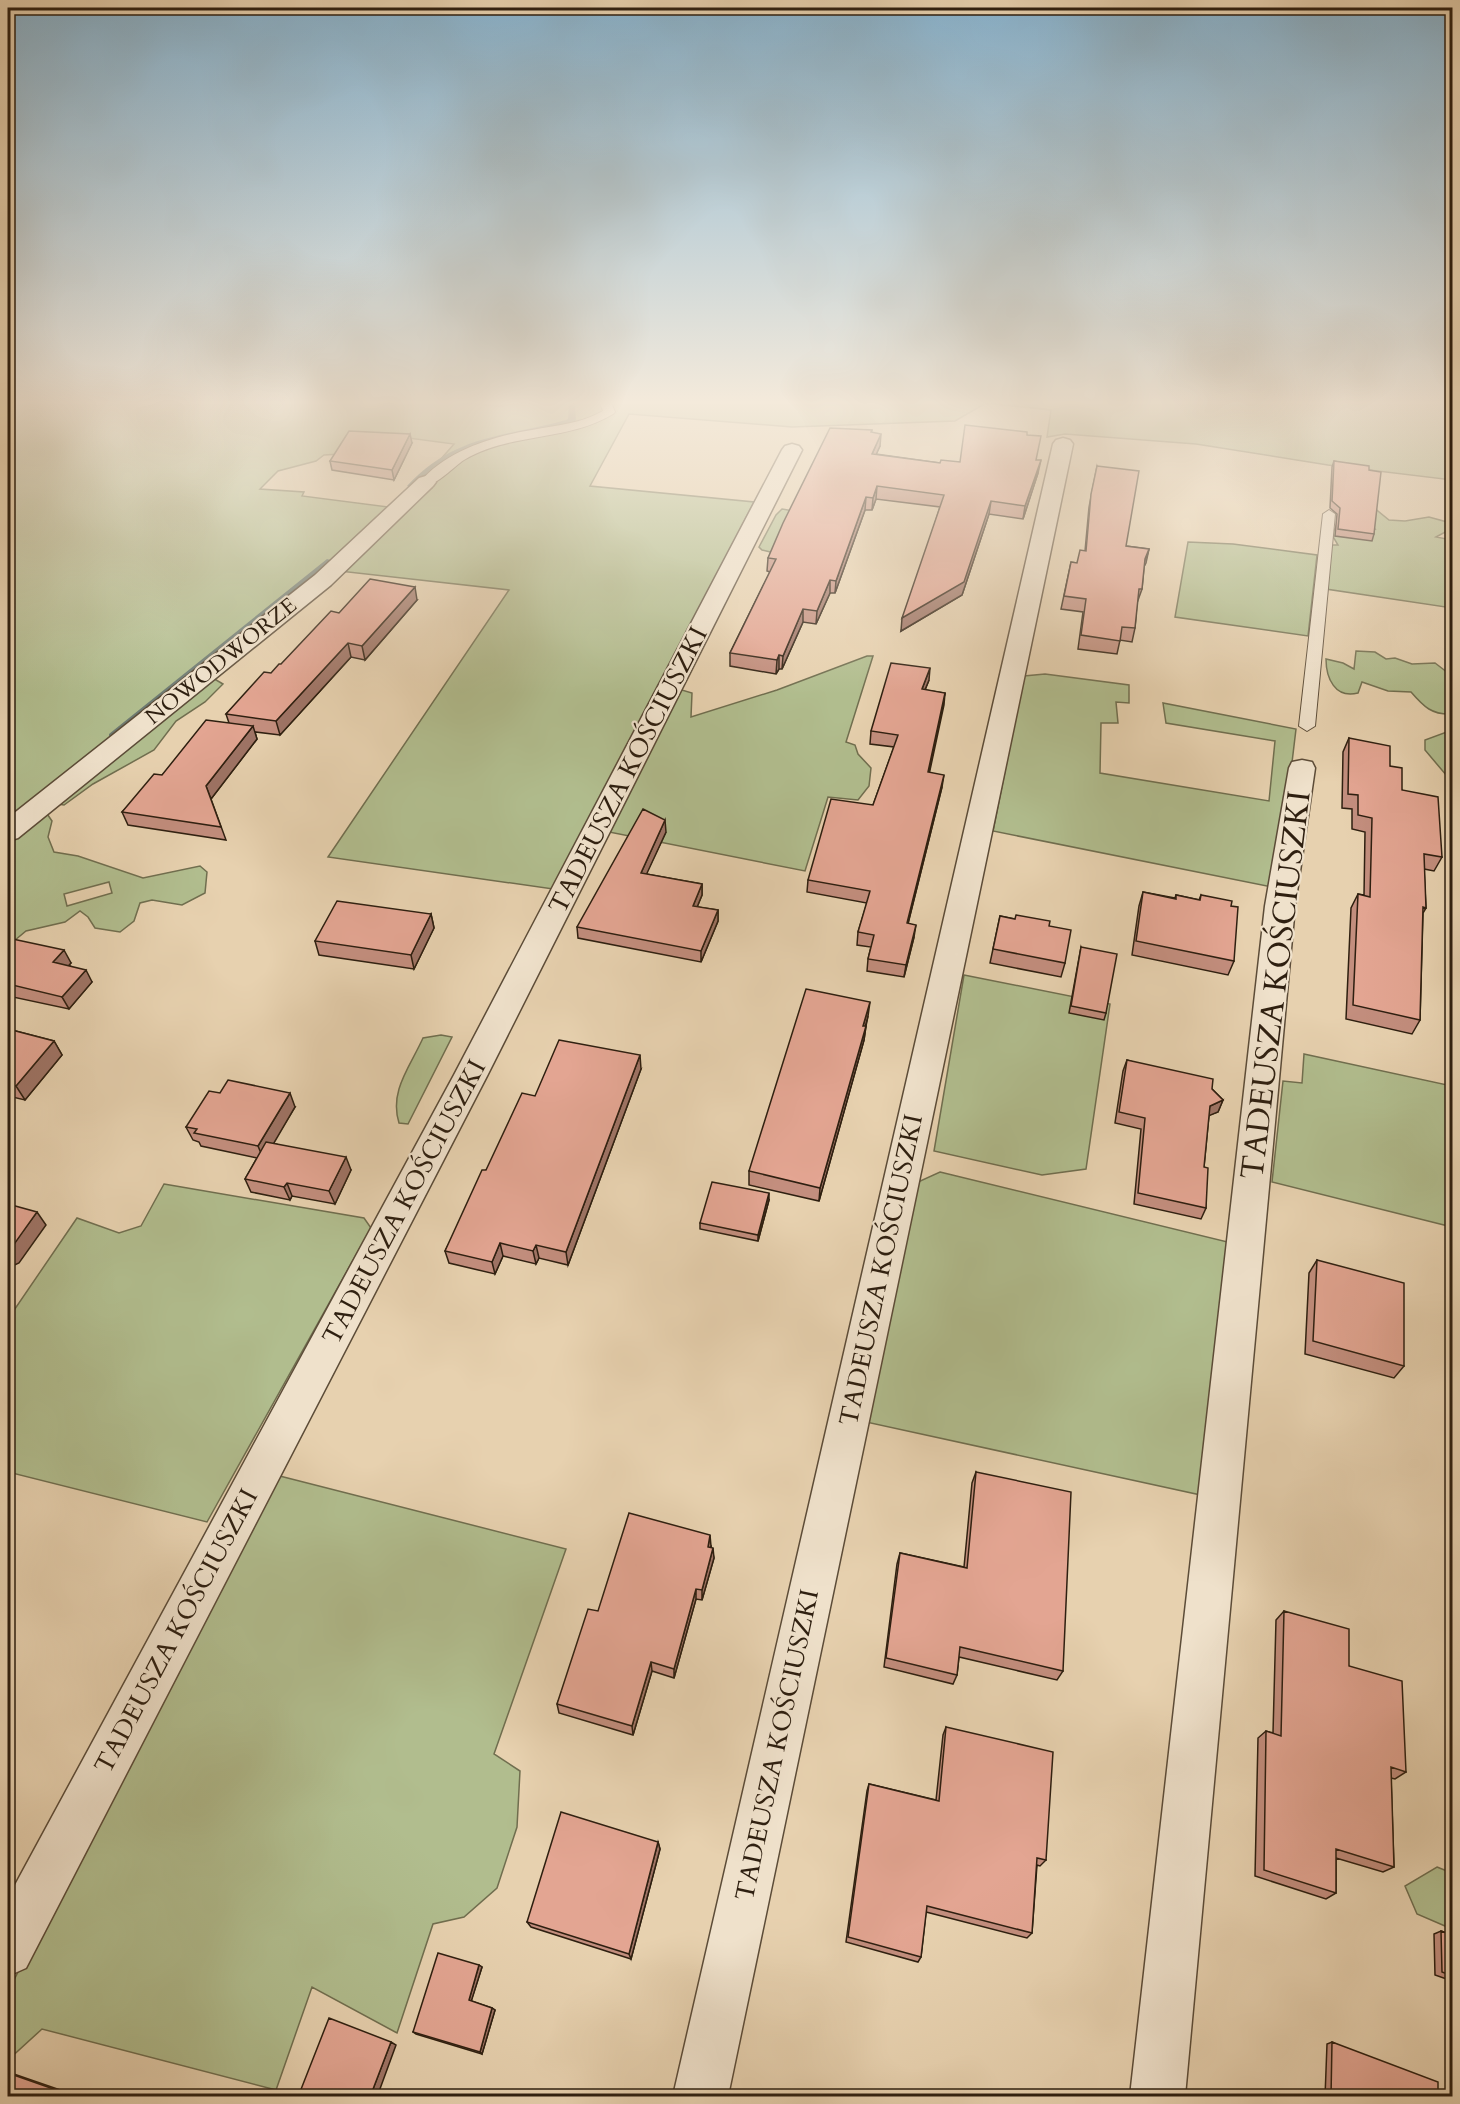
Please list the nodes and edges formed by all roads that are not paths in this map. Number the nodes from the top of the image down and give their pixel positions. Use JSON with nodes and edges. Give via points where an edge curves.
{"nodes":[{"id":1,"x":409,"y":498,"type":"edge"},
{"id":2,"x":767,"y":498,"type":"edge"},
{"id":3,"x":1051,"y":498,"type":"edge"},
{"id":4,"x":1329,"y":514,"type":"dead end"},
{"id":5,"x":1307,"y":726,"type":"dead end"},
{"id":6,"x":1302,"y":768,"type":"dead end"},
{"id":7,"x":8,"y":832,"type":"edge"},
{"id":8,"x":8,"y":1950,"type":"edge"},
{"id":9,"x":700,"y":2097,"type":"edge"},
{"id":10,"x":1157,"y":2097,"type":"edge"}],
"edges":[{"from":1,"to":7,"type":"street","name":"NOWODWORZE","via":[[323,580]]},
{"from":2,"to":8,"type":"street","name":"TADEUSZA KOŚCIUSZKI","via":[[470,1076]]},
{"from":3,"to":9,"type":"street","name":"TADEUSZA KOŚCIUSZKI"},
{"from":4,"to":5,"type":"lane"},
{"from":6,"to":10,"type":"street","name":"TADEUSZA KOŚCIUSZKI","via":[[1274,960]]}]}
